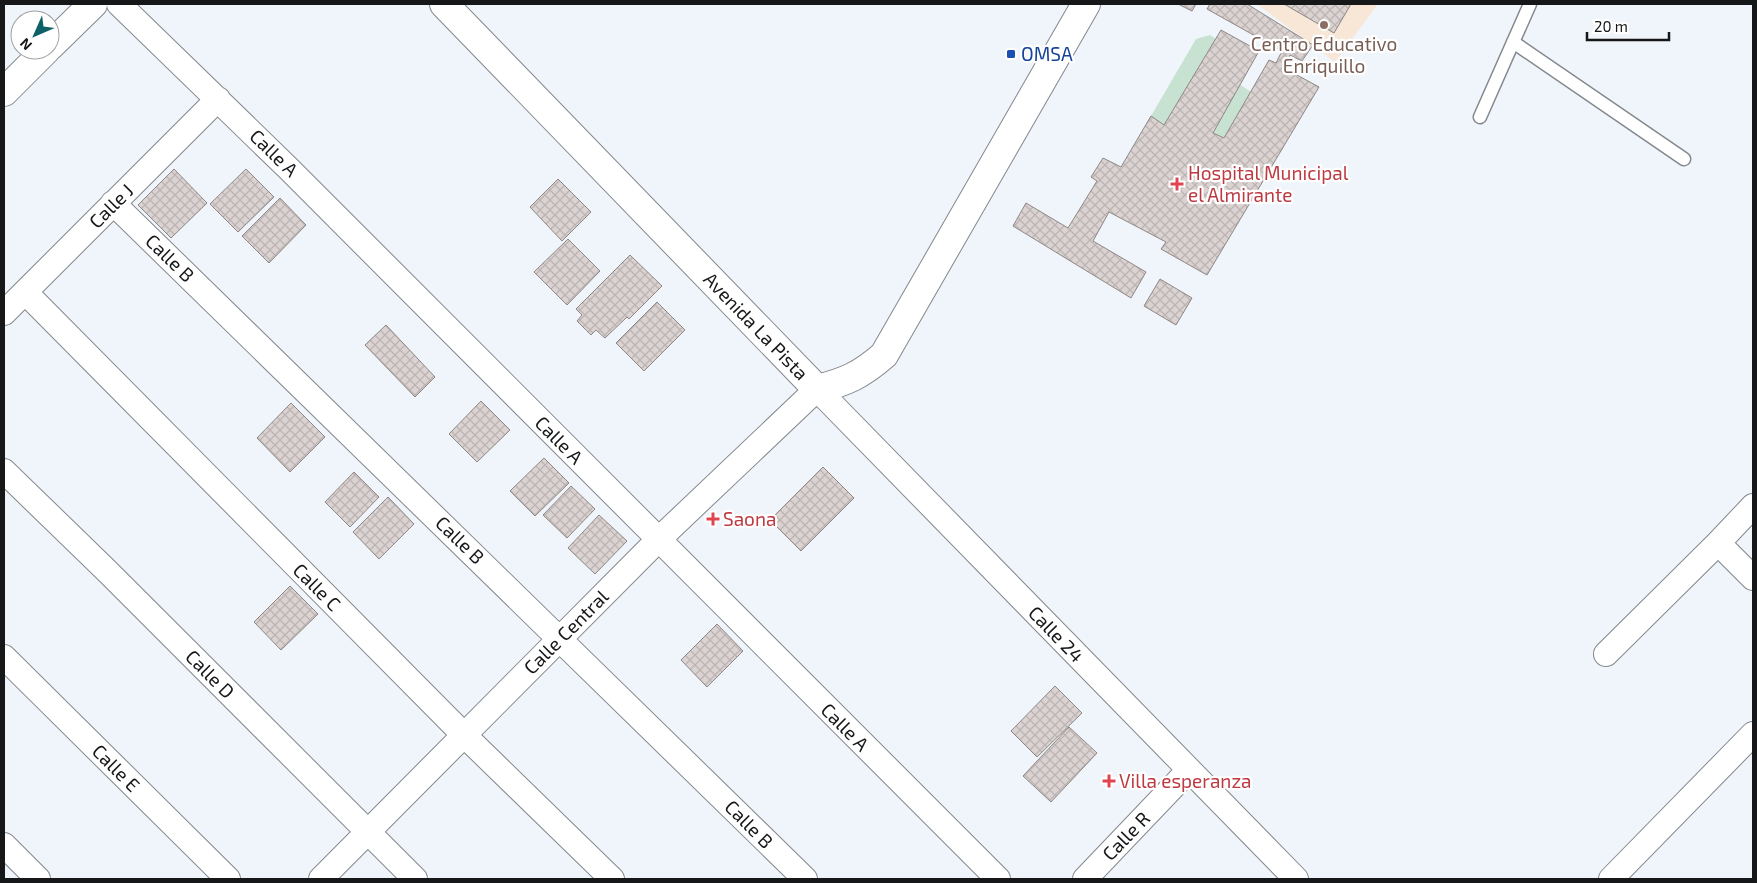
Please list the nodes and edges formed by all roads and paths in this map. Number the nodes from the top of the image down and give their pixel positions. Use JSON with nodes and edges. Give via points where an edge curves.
{"nodes":[{"id":1,"x":93,"y":4,"type":"edge"},
{"id":2,"x":119,"y":4,"type":"edge"},
{"id":3,"x":444,"y":4,"type":"edge"},
{"id":4,"x":1086,"y":4,"type":"edge"},
{"id":5,"x":1530,"y":4,"type":"edge"},
{"id":6,"x":60,"y":36,"type":"edge"},
{"id":7,"x":1513,"y":42,"type":"junction"},
{"id":8,"x":36,"y":60,"type":"edge"},
{"id":9,"x":4,"y":92,"type":"edge"},
{"id":10,"x":218,"y":99,"type":"junction"},
{"id":11,"x":1480,"y":117,"type":"dead end"},
{"id":12,"x":1684,"y":159,"type":"dead end"},
{"id":13,"x":113,"y":203,"type":"junction"},
{"id":14,"x":25,"y":292,"type":"junction"},
{"id":15,"x":4,"y":313,"type":"edge"},
{"id":16,"x":817,"y":389,"type":"junction"},
{"id":17,"x":4,"y":471,"type":"edge"},
{"id":18,"x":1753,"y":506,"type":"edge"},
{"id":19,"x":658,"y":540,"type":"junction"},
{"id":20,"x":1718,"y":543,"type":"junction"},
{"id":21,"x":1753,"y":578,"type":"edge"},
{"id":22,"x":560,"y":638,"type":"junction"},
{"id":23,"x":1606,"y":654,"type":"dead end"},
{"id":24,"x":4,"y":657,"type":"edge"},
{"id":25,"x":1753,"y":734,"type":"edge"},
{"id":26,"x":464,"y":735,"type":"junction"},
{"id":27,"x":1189,"y":770,"type":"junction"},
{"id":28,"x":368,"y":832,"type":"junction"},
{"id":29,"x":4,"y":845,"type":"edge"},
{"id":30,"x":38,"y":879,"type":"edge"},
{"id":31,"x":228,"y":879,"type":"edge"},
{"id":32,"x":321,"y":879,"type":"edge"},
{"id":33,"x":415,"y":879,"type":"edge"},
{"id":34,"x":612,"y":879,"type":"edge"},
{"id":35,"x":805,"y":879,"type":"edge"},
{"id":36,"x":998,"y":879,"type":"edge"},
{"id":37,"x":1084,"y":879,"type":"edge"},
{"id":38,"x":1296,"y":879,"type":"edge"},
{"id":39,"x":1611,"y":879,"type":"edge"}],
"edges":[{"from":1,"to":6,"type":"main road"},
{"from":2,"to":10,"type":"street","name":"Calle A"},
{"from":3,"to":16,"type":"main road","name":"Avenida La Pista"},
{"from":4,"to":16,"type":"main road","name":"Avenida La Pista","via":[[884,355],[865,372]]},
{"from":5,"to":7,"type":"lane"},
{"from":7,"to":11,"type":"lane"},
{"from":7,"to":12,"type":"lane"},
{"from":8,"to":9,"type":"main road"},
{"from":10,"to":13,"type":"street","name":"Calle J"},
{"from":10,"to":19,"type":"street","name":"Calle A"},
{"from":13,"to":14,"type":"street","name":"Calle J"},
{"from":13,"to":22,"type":"street","name":"Calle B"},
{"from":14,"to":15,"type":"street","name":"Calle J"},
{"from":14,"to":26,"type":"street","name":"Calle C"},
{"from":16,"to":19,"type":"street","name":"Calle Central"},
{"from":16,"to":27,"type":"street","name":"Calle 24"},
{"from":17,"to":28,"type":"street","name":"Calle D"},
{"from":18,"to":20,"type":"street"},
{"from":19,"to":22,"type":"street","name":"Calle Central"},
{"from":19,"to":36,"type":"street","name":"Calle A"},
{"from":20,"to":21,"type":"street"},
{"from":20,"to":23,"type":"street"},
{"from":22,"to":26,"type":"street","name":"Calle Central"},
{"from":22,"to":35,"type":"street","name":"Calle B"},
{"from":24,"to":31,"type":"street","name":"Calle E"},
{"from":25,"to":39,"type":"street"},
{"from":26,"to":28,"type":"street","name":"Calle Central"},
{"from":26,"to":34,"type":"street","name":"Calle C"},
{"from":27,"to":37,"type":"street","name":"Calle R"},
{"from":27,"to":38,"type":"street","name":"Calle 24"},
{"from":28,"to":32,"type":"street","name":"Calle Central"},
{"from":28,"to":33,"type":"street","name":"Calle D"},
{"from":29,"to":30,"type":"street"}]}
